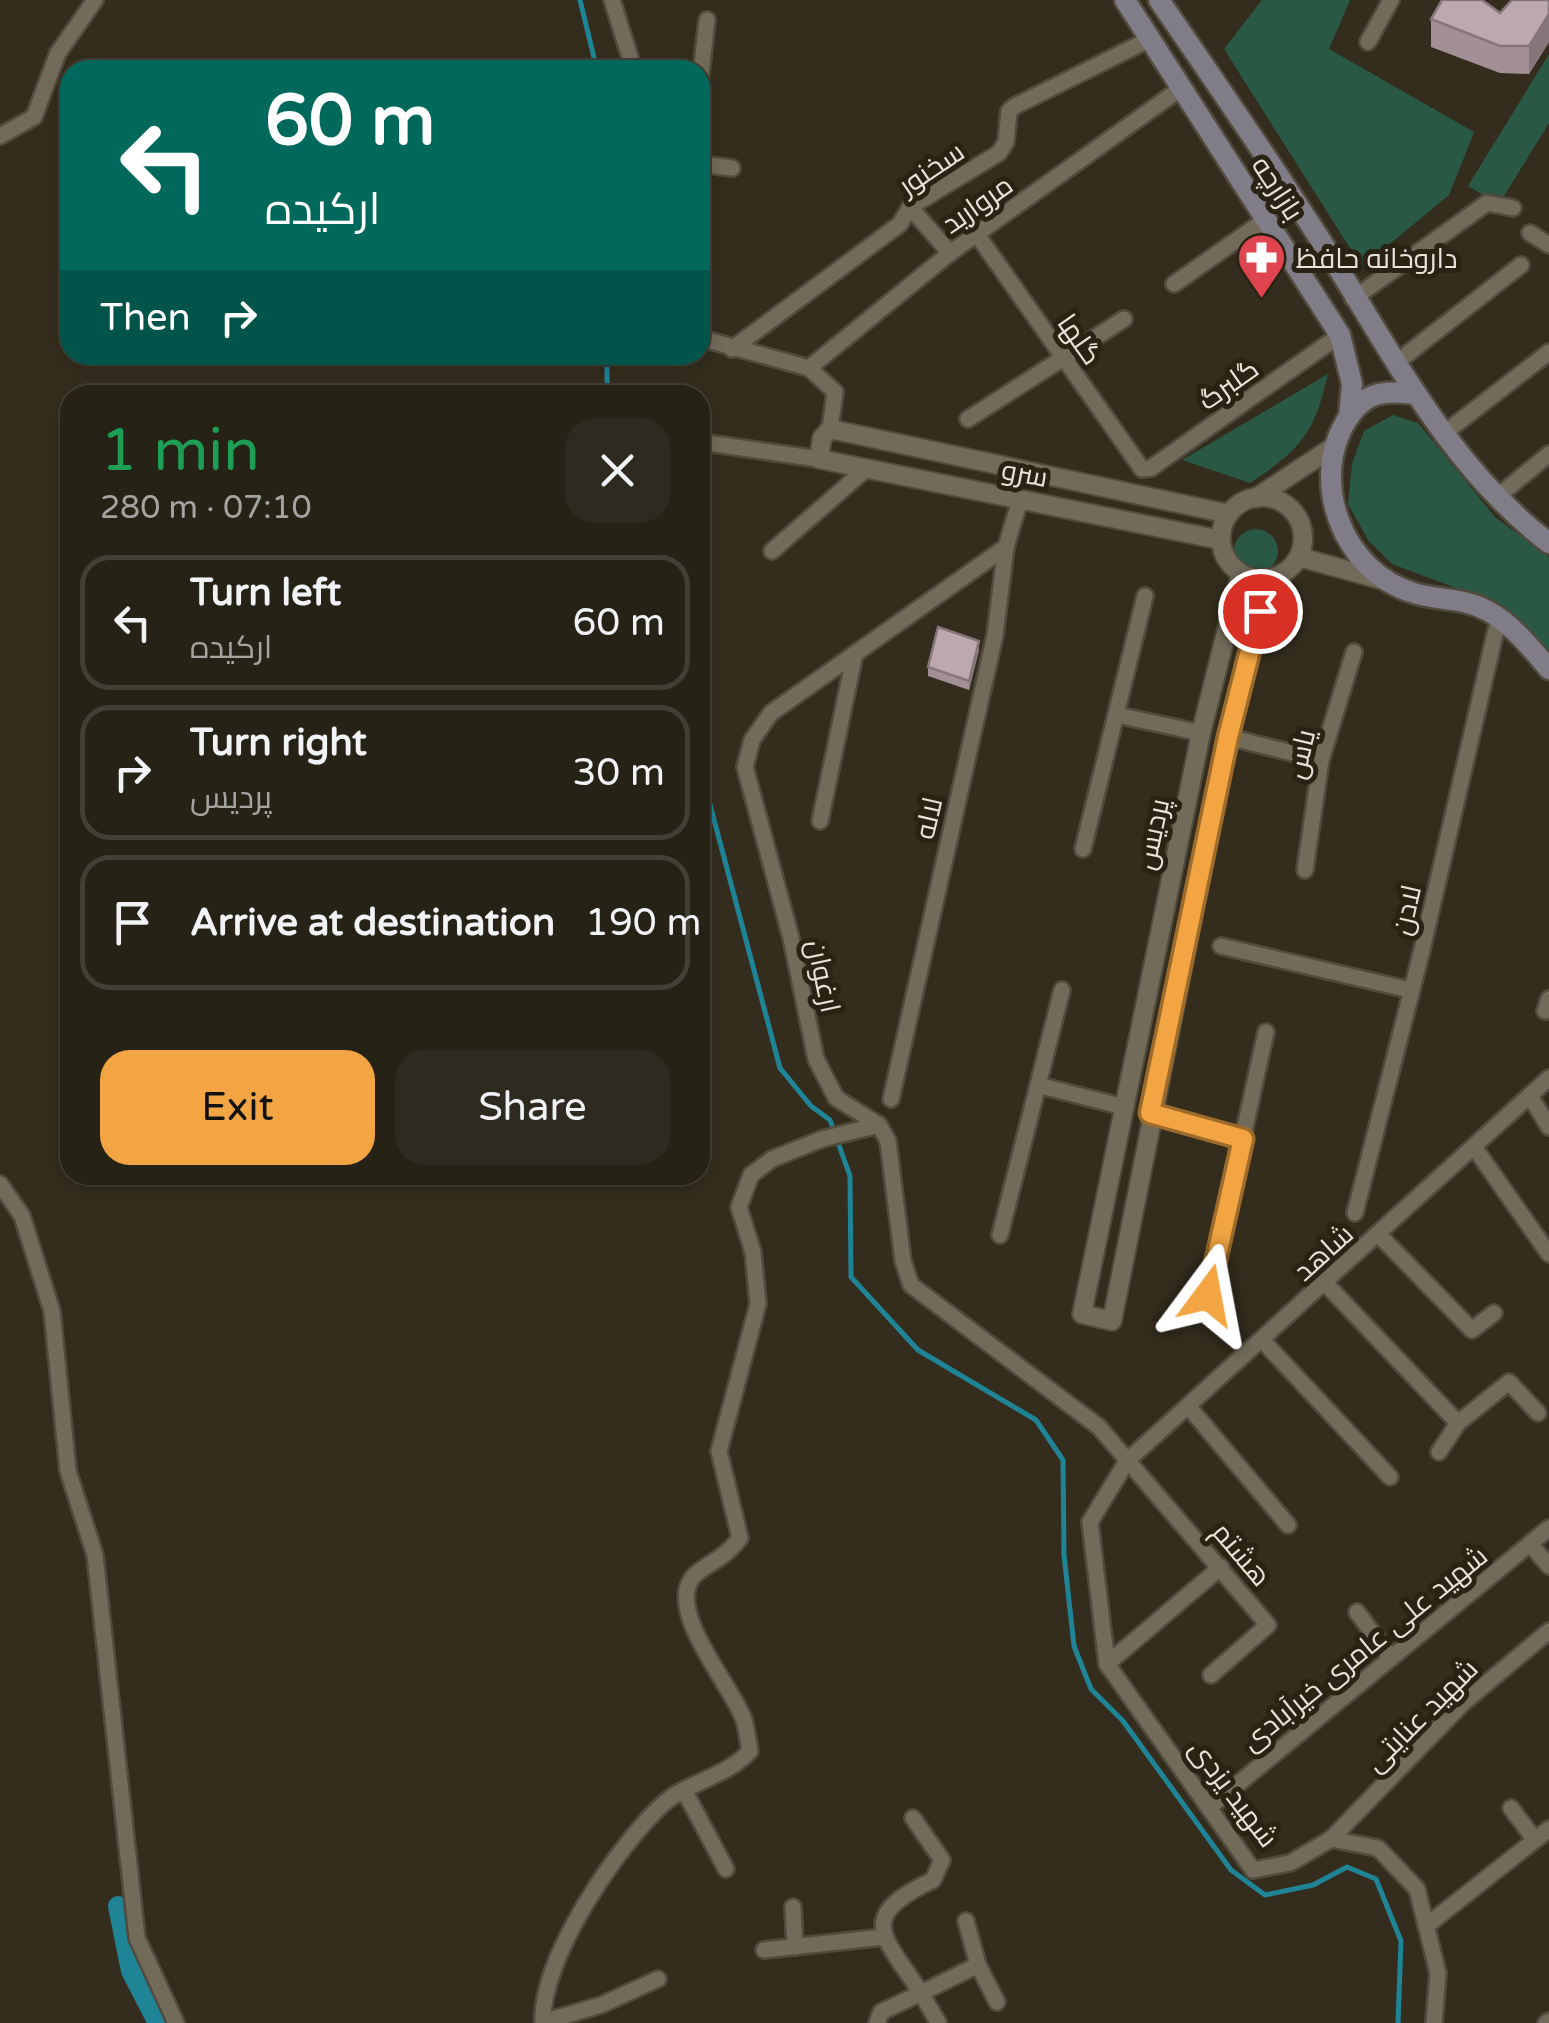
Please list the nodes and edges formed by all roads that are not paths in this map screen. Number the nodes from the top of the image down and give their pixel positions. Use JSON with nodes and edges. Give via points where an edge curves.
{"nodes":[{"id":1,"x":95,"y":0,"type":"edge"},
{"id":2,"x":612,"y":0,"type":"edge"},
{"id":3,"x":1125,"y":0,"type":"edge"},
{"id":4,"x":1159,"y":0,"type":"edge"},
{"id":5,"x":1392,"y":0,"type":"edge"},
{"id":6,"x":707,"y":20,"type":"dead end"},
{"id":7,"x":1150,"y":39,"type":"junction"},
{"id":8,"x":1368,"y":42,"type":"dead end"},
{"id":9,"x":631,"y":60,"type":"edge"},
{"id":10,"x":702,"y":60,"type":"edge"},
{"id":11,"x":1180,"y":89,"type":"junction"},
{"id":12,"x":0,"y":136,"type":"edge"},
{"id":13,"x":710,"y":165,"type":"edge"},
{"id":14,"x":732,"y":168,"type":"dead end"},
{"id":15,"x":910,"y":207,"type":"junction"},
{"id":16,"x":1513,"y":208,"type":"dead end"},
{"id":17,"x":1265,"y":220,"type":"junction"},
{"id":18,"x":1530,"y":233,"type":"dead end"},
{"id":19,"x":978,"y":236,"type":"junction"},
{"id":20,"x":1549,"y":245,"type":"edge"},
{"id":21,"x":950,"y":254,"type":"junction"},
{"id":22,"x":1522,"y":265,"type":"dead end"},
{"id":23,"x":1174,"y":284,"type":"dead end"},
{"id":24,"x":1353,"y":298,"type":"junction"},
{"id":25,"x":1124,"y":319,"type":"dead end"},
{"id":26,"x":1340,"y":335,"type":"junction"},
{"id":27,"x":710,"y":341,"type":"edge"},
{"id":28,"x":732,"y":348,"type":"junction"},
{"id":29,"x":1549,"y":352,"type":"edge"},
{"id":30,"x":1062,"y":357,"type":"junction"},
{"id":31,"x":1397,"y":362,"type":"junction"},
{"id":32,"x":809,"y":368,"type":"junction"},
{"id":33,"x":1415,"y":394,"type":"junction"},
{"id":34,"x":1349,"y":416,"type":"junction"},
{"id":35,"x":968,"y":419,"type":"dead end"},
{"id":36,"x":830,"y":430,"type":"junction"},
{"id":37,"x":1442,"y":435,"type":"junction"},
{"id":38,"x":710,"y":443,"type":"edge"},
{"id":39,"x":1333,"y":447,"type":"junction"},
{"id":40,"x":1549,"y":454,"type":"edge"},
{"id":41,"x":944,"y":455,"type":"junction"},
{"id":42,"x":819,"y":459,"type":"junction"},
{"id":43,"x":866,"y":468,"type":"junction"},
{"id":44,"x":1142,"y":470,"type":"joint"},
{"id":45,"x":937,"y":483,"type":"junction"},
{"id":46,"x":1256,"y":498,"type":"junction"},
{"id":47,"x":1496,"y":498,"type":"junction"},
{"id":48,"x":1020,"y":500,"type":"junction"},
{"id":49,"x":1229,"y":514,"type":"junction"},
{"id":50,"x":1221,"y":540,"type":"junction"},
{"id":51,"x":1549,"y":543,"type":"edge"},
{"id":52,"x":1006,"y":547,"type":"junction"},
{"id":53,"x":772,"y":551,"type":"dead end"},
{"id":54,"x":1299,"y":556,"type":"junction"},
{"id":55,"x":1241,"y":574,"type":"junction"},
{"id":56,"x":1268,"y":580,"type":"junction"},
{"id":57,"x":1387,"y":582,"type":"junction"},
{"id":58,"x":1145,"y":596,"type":"dead end"},
{"id":59,"x":1499,"y":617,"type":"junction"},
{"id":60,"x":1354,"y":652,"type":"dead end"},
{"id":61,"x":854,"y":658,"type":"junction"},
{"id":62,"x":1549,"y":668,"type":"edge"},
{"id":63,"x":1117,"y":715,"type":"junction"},
{"id":64,"x":1201,"y":734,"type":"junction"},
{"id":65,"x":1228,"y":737,"type":"junction"},
{"id":66,"x":1321,"y":760,"type":"junction"},
{"id":67,"x":820,"y":821,"type":"dead end"},
{"id":68,"x":1084,"y":849,"type":"dead end"},
{"id":69,"x":1305,"y":870,"type":"dead end"},
{"id":70,"x":1221,"y":946,"type":"dead end"},
{"id":71,"x":1062,"y":990,"type":"dead end"},
{"id":72,"x":1410,"y":990,"type":"junction"},
{"id":73,"x":1266,"y":1032,"type":"dead end"},
{"id":74,"x":1549,"y":1078,"type":"edge"},
{"id":75,"x":1038,"y":1085,"type":"junction"},
{"id":76,"x":1530,"y":1096,"type":"junction"},
{"id":77,"x":892,"y":1099,"type":"dead end"},
{"id":78,"x":1124,"y":1106,"type":"junction"},
{"id":79,"x":1150,"y":1113,"type":"junction"},
{"id":80,"x":879,"y":1125,"type":"junction"},
{"id":81,"x":1549,"y":1127,"type":"edge"},
{"id":82,"x":1243,"y":1139,"type":"junction"},
{"id":83,"x":1474,"y":1147,"type":"junction"},
{"id":84,"x":0,"y":1184,"type":"edge"},
{"id":85,"x":1355,"y":1213,"type":"dead end"},
{"id":86,"x":1000,"y":1235,"type":"dead end"},
{"id":87,"x":1379,"y":1235,"type":"junction"},
{"id":88,"x":1549,"y":1254,"type":"edge"},
{"id":89,"x":1326,"y":1284,"type":"junction"},
{"id":90,"x":1208,"y":1295,"type":"dead end"},
{"id":91,"x":1494,"y":1313,"type":"dead end"},
{"id":92,"x":1262,"y":1340,"type":"junction"},
{"id":93,"x":1188,"y":1406,"type":"junction"},
{"id":94,"x":1538,"y":1413,"type":"dead end"},
{"id":95,"x":1458,"y":1423,"type":"junction"},
{"id":96,"x":1440,"y":1452,"type":"dead end"},
{"id":97,"x":1128,"y":1461,"type":"junction"},
{"id":98,"x":1390,"y":1477,"type":"dead end"},
{"id":99,"x":1288,"y":1525,"type":"dead end"},
{"id":100,"x":1549,"y":1528,"type":"edge"},
{"id":101,"x":1530,"y":1544,"type":"junction"},
{"id":102,"x":1221,"y":1566,"type":"junction"},
{"id":103,"x":1549,"y":1566,"type":"edge"},
{"id":104,"x":1357,"y":1612,"type":"dead end"},
{"id":105,"x":1549,"y":1630,"type":"edge"},
{"id":106,"x":1391,"y":1658,"type":"junction"},
{"id":107,"x":1107,"y":1664,"type":"junction"},
{"id":108,"x":1211,"y":1674,"type":"dead end"},
{"id":109,"x":685,"y":1792,"type":"junction"},
{"id":110,"x":1210,"y":1807,"type":"junction"},
{"id":111,"x":1511,"y":1808,"type":"dead end"},
{"id":112,"x":913,"y":1818,"type":"dead end"},
{"id":113,"x":1549,"y":1828,"type":"edge"},
{"id":114,"x":1331,"y":1839,"type":"junction"},
{"id":115,"x":1535,"y":1840,"type":"junction"},
{"id":116,"x":726,"y":1869,"type":"dead end"},
{"id":117,"x":793,"y":1907,"type":"dead end"},
{"id":118,"x":966,"y":1921,"type":"dead end"},
{"id":119,"x":1426,"y":1926,"type":"junction"},
{"id":120,"x":884,"y":1937,"type":"junction"},
{"id":121,"x":794,"y":1947,"type":"junction"},
{"id":122,"x":764,"y":1950,"type":"dead end"},
{"id":123,"x":978,"y":1965,"type":"junction"},
{"id":124,"x":658,"y":1979,"type":"dead end"},
{"id":125,"x":921,"y":1993,"type":"junction"},
{"id":126,"x":997,"y":2002,"type":"dead end"},
{"id":127,"x":542,"y":2022,"type":"edge"},
{"id":128,"x":938,"y":2022,"type":"edge"},
{"id":129,"x":176,"y":2023,"type":"edge"},
{"id":130,"x":878,"y":2023,"type":"edge"},
{"id":131,"x":1434,"y":2023,"type":"edge"}],
"edges":[{"from":1,"to":12,"type":"street","via":[[58,53],[34,117]]},
{"from":2,"to":9,"type":"street"},
{"from":3,"to":7,"type":"main road","name":"بازارچه"},
{"from":4,"to":24,"type":"main road","name":"بازارچه"},
{"from":5,"to":8,"type":"street"},
{"from":6,"to":10,"type":"street"},
{"from":7,"to":11,"type":"main road","name":"بازارچه"},
{"from":7,"to":15,"type":"street","name":"سخنور","via":[[1015,106],[999,154]]},
{"from":11,"to":17,"type":"main road","name":"بازارچه"},
{"from":11,"to":19,"type":"street","name":"مروارید"},
{"from":13,"to":14,"type":"street"},
{"from":15,"to":21,"type":"street"},
{"from":15,"to":28,"type":"street","name":"سخنور","via":[[900,224]]},
{"from":16,"to":24,"type":"street","via":[[1490,202]]},
{"from":17,"to":23,"type":"street"},
{"from":17,"to":26,"type":"main road","name":"بازارچه"},
{"from":18,"to":20,"type":"street"},
{"from":19,"to":21,"type":"street","name":"مروارید"},
{"from":19,"to":30,"type":"street","name":"گلها"},
{"from":21,"to":32,"type":"street","name":"مروارید"},
{"from":22,"to":31,"type":"street"},
{"from":24,"to":31,"type":"main road","name":"بازارچه"},
{"from":25,"to":30,"type":"street"},
{"from":26,"to":34,"type":"main road","name":"بازارچه","via":[[1352,384]]},
{"from":26,"to":44,"type":"street","name":"گلبرگ"},
{"from":27,"to":28,"type":"street"},
{"from":28,"to":32,"type":"street"},
{"from":29,"to":37,"type":"street"},
{"from":30,"to":35,"type":"street"},
{"from":30,"to":44,"type":"street","name":"گلها"},
{"from":31,"to":33,"type":"main road","name":"بازارچه"},
{"from":32,"to":36,"type":"street","via":[[835,392]]},
{"from":33,"to":34,"type":"main road","via":[[1372,394]]},
{"from":33,"to":37,"type":"main road","name":"بازارچه"},
{"from":34,"to":39,"type":"main road"},
{"from":36,"to":41,"type":"street","name":"سرو"},
{"from":36,"to":42,"type":"street"},
{"from":37,"to":47,"type":"main road","name":"بازارچه"},
{"from":38,"to":42,"type":"street"},
{"from":39,"to":46,"type":"street"},
{"from":39,"to":57,"type":"main road","via":[[1330,474],[1341,528]]},
{"from":40,"to":47,"type":"street"},
{"from":41,"to":45,"type":"street"},
{"from":41,"to":49,"type":"street","name":"سرو"},
{"from":42,"to":43,"type":"street","name":"سرو"},
{"from":43,"to":45,"type":"street","name":"سرو"},
{"from":43,"to":53,"type":"street"},
{"from":45,"to":48,"type":"street","name":"سرو"},
{"from":46,"to":49,"type":"street"},
{"from":46,"to":54,"type":"street","via":[[1277,500],[1298,517]]},
{"from":47,"to":51,"type":"main road","name":"بازارچه"},
{"from":48,"to":50,"type":"street","name":"سرو"},
{"from":48,"to":52,"type":"street"},
{"from":49,"to":50,"type":"street"},
{"from":50,"to":55,"type":"street"},
{"from":52,"to":61,"type":"street","name":"ارغوان"},
{"from":52,"to":77,"type":"street","name":"لاله","via":[[995,634]]},
{"from":54,"to":56,"type":"street"},
{"from":54,"to":57,"type":"street"},
{"from":55,"to":56,"type":"street"},
{"from":55,"to":64,"type":"street","name":"پردیس"},
{"from":56,"to":65,"type":"street","name":"پردیس"},
{"from":57,"to":59,"type":"main road","via":[[1468,602]]},
{"from":58,"to":63,"type":"street"},
{"from":59,"to":62,"type":"main road"},
{"from":59,"to":72,"type":"street","name":"لادن"},
{"from":60,"to":66,"type":"street","name":"یاس"},
{"from":61,"to":67,"type":"street"},
{"from":61,"to":80,"type":"street","name":"ارغوان","via":[[770,714],[752,740],[745,768],[816,1058],[836,1098]]},
{"from":63,"to":64,"type":"street"},
{"from":63,"to":68,"type":"street"},
{"from":64,"to":65,"type":"street"},
{"from":64,"to":78,"type":"street","name":"پردیس"},
{"from":65,"to":66,"type":"street"},
{"from":65,"to":79,"type":"street","name":"پردیس"},
{"from":66,"to":69,"type":"street","name":"یاس"},
{"from":70,"to":72,"type":"street"},
{"from":71,"to":75,"type":"street"},
{"from":72,"to":85,"type":"street","name":"لادن"},
{"from":73,"to":82,"type":"street"},
{"from":74,"to":76,"type":"street","name":"شاهد"},
{"from":75,"to":78,"type":"street"},
{"from":75,"to":86,"type":"street"},
{"from":76,"to":81,"type":"street"},
{"from":76,"to":83,"type":"street","name":"شاهد"},
{"from":78,"to":79,"type":"street"},
{"from":78,"to":79,"type":"street","name":"پردیس","via":[[1082,1314],[1112,1321]]},
{"from":79,"to":82,"type":"street"},
{"from":80,"to":97,"type":"street","via":[[888,1141],[911,1285],[1098,1426]]},
{"from":80,"to":109,"type":"street","via":[[772,1160],[751,1176],[739,1206],[754,1252],[758,1304],[719,1451],[740,1538],[725,1558],[693,1577],[686,1592],[691,1626],[744,1718],[750,1751],[735,1767]]},
{"from":82,"to":90,"type":"street"},
{"from":83,"to":87,"type":"street","name":"شاهد"},
{"from":83,"to":88,"type":"street"},
{"from":84,"to":129,"type":"street","via":[[22,1216],[52,1312],[68,1471],[95,1554],[137,1938]]},
{"from":87,"to":89,"type":"street","name":"شاهد"},
{"from":87,"to":91,"type":"street","via":[[1472,1330]]},
{"from":89,"to":92,"type":"street","name":"شاهد"},
{"from":89,"to":95,"type":"street"},
{"from":92,"to":93,"type":"street","name":"شاهد"},
{"from":92,"to":98,"type":"street"},
{"from":93,"to":97,"type":"street","name":"شاهد"},
{"from":93,"to":99,"type":"street"},
{"from":94,"to":95,"type":"street","via":[[1509,1382]]},
{"from":95,"to":96,"type":"street"},
{"from":97,"to":102,"type":"street","name":"هشتم"},
{"from":97,"to":107,"type":"street","name":"شهید یزدی","via":[[1090,1522]]},
{"from":100,"to":101,"type":"street","name":"شهید علی عامری خیرآبادی"},
{"from":101,"to":103,"type":"street"},
{"from":101,"to":106,"type":"street","name":"شهید علی عامری خیرآبادی"},
{"from":102,"to":107,"type":"street"},
{"from":102,"to":108,"type":"street","name":"هشتم","via":[[1268,1624]]},
{"from":104,"to":106,"type":"street"},
{"from":105,"to":114,"type":"street","name":"شهید عنایتی","via":[[1462,1704]]},
{"from":106,"to":110,"type":"street","name":"شهید علی عامری خیرآبادی"},
{"from":107,"to":110,"type":"street","name":"شهید یزدی"},
{"from":109,"to":116,"type":"street"},
{"from":109,"to":127,"type":"street","via":[[667,1800],[618,1854],[567,1942],[542,2002]]},
{"from":110,"to":114,"type":"street","name":"شهید یزدی","via":[[1253,1870],[1290,1863]]},
{"from":111,"to":115,"type":"street"},
{"from":112,"to":120,"type":"street","via":[[942,1860],[933,1880],[897,1897],[884,1915]]},
{"from":113,"to":115,"type":"street"},
{"from":114,"to":119,"type":"street","via":[[1378,1848],[1417,1889]]},
{"from":115,"to":119,"type":"street"},
{"from":117,"to":121,"type":"street"},
{"from":118,"to":123,"type":"street"},
{"from":119,"to":131,"type":"street","via":[[1438,1974]]},
{"from":120,"to":121,"type":"street"},
{"from":120,"to":125,"type":"street"},
{"from":121,"to":122,"type":"street"},
{"from":123,"to":125,"type":"street"},
{"from":123,"to":126,"type":"street"},
{"from":124,"to":127,"type":"street"},
{"from":125,"to":128,"type":"street"},
{"from":125,"to":130,"type":"street","via":[[881,2012]]}]}
